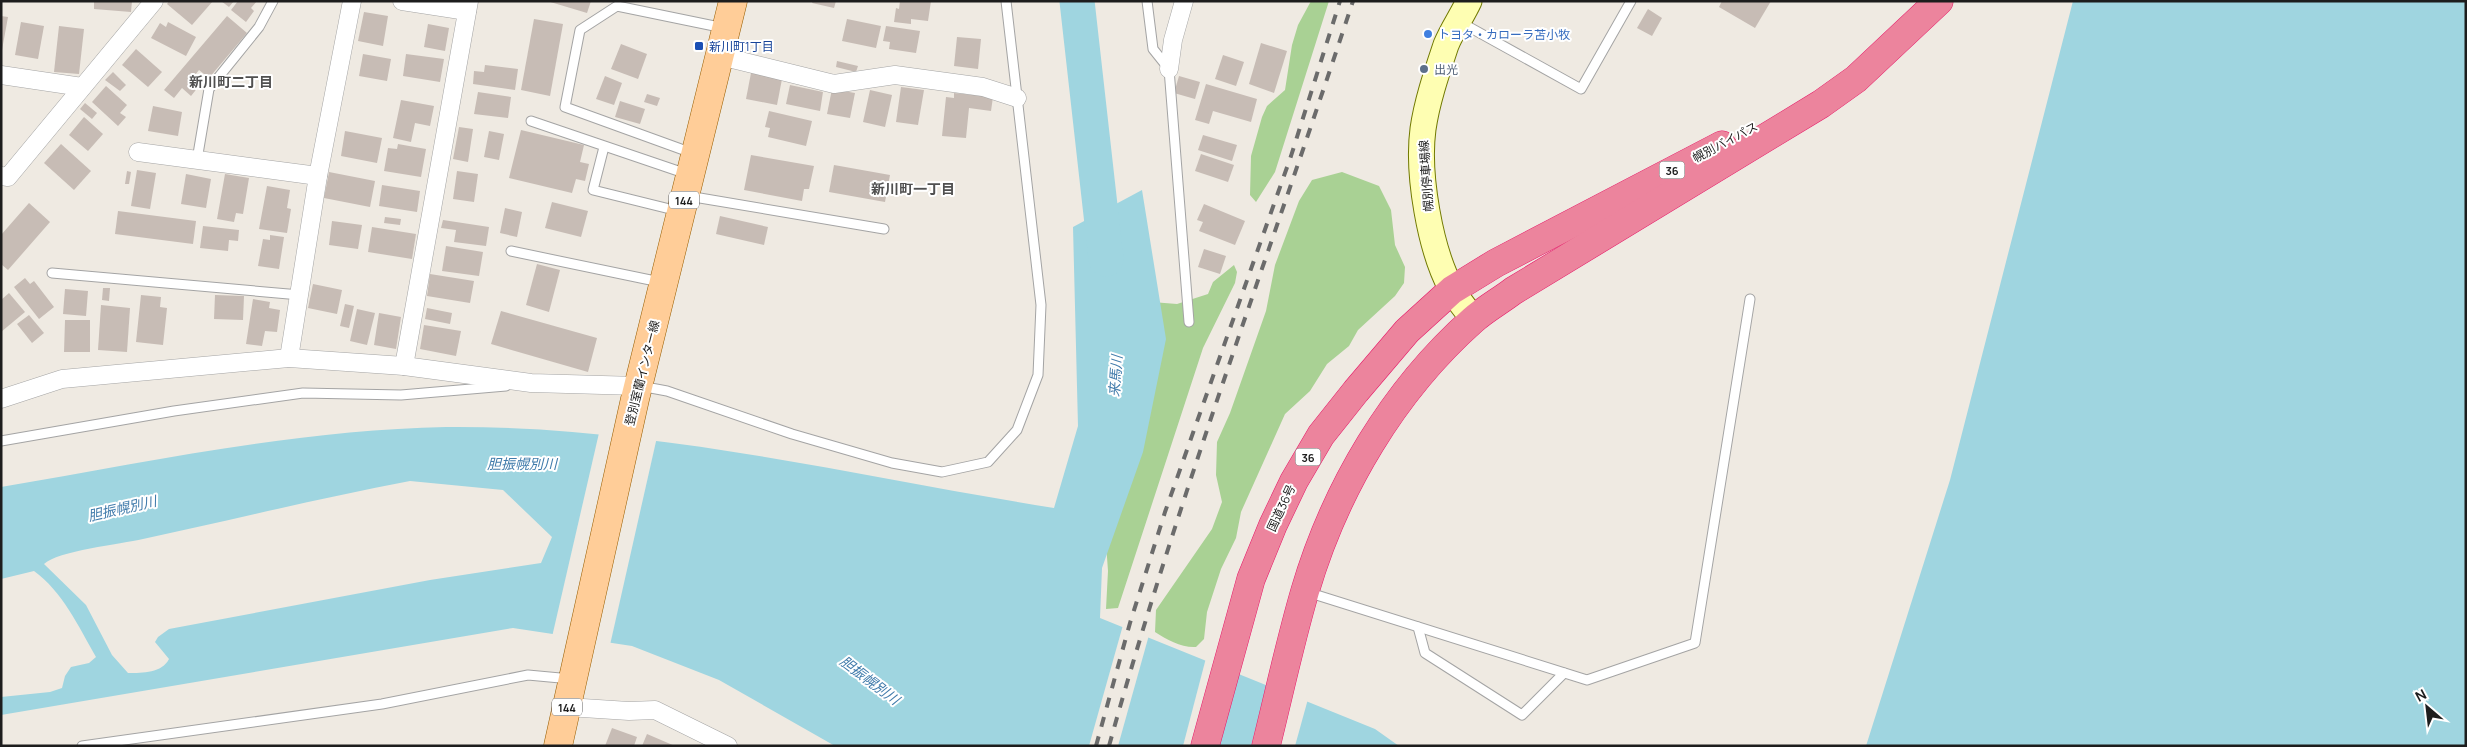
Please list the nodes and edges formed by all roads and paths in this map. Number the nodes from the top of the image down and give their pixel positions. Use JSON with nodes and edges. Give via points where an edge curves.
{"nodes":[{"id":1,"x":154,"y":1,"type":"edge"},
{"id":2,"x":273,"y":1,"type":"edge"},
{"id":3,"x":352,"y":1,"type":"edge"},
{"id":4,"x":402,"y":1,"type":"edge"},
{"id":5,"x":733,"y":1,"type":"edge"},
{"id":6,"x":1006,"y":1,"type":"edge"},
{"id":7,"x":1147,"y":1,"type":"edge"},
{"id":8,"x":1184,"y":1,"type":"edge"},
{"id":9,"x":1631,"y":1,"type":"edge"},
{"id":10,"x":1939,"y":1,"type":"edge"},
{"id":11,"x":468,"y":6,"type":"edge"},
{"id":12,"x":1464,"y":11,"type":"edge"},
{"id":13,"x":726,"y":29,"type":"junction"},
{"id":14,"x":1890,"y":46,"type":"junction"},
{"id":15,"x":720,"y":56,"type":"junction"},
{"id":16,"x":1169,"y":69,"type":"junction"},
{"id":17,"x":1,"y":75,"type":"edge"},
{"id":18,"x":82,"y":87,"type":"junction"},
{"id":19,"x":1017,"y":98,"type":"junction"},
{"id":20,"x":531,"y":121,"type":"dead end"},
{"id":21,"x":604,"y":147,"type":"junction"},
{"id":22,"x":138,"y":152,"type":"dead end"},
{"id":23,"x":197,"y":160,"type":"junction"},
{"id":24,"x":1,"y":176,"type":"edge"},
{"id":25,"x":318,"y":176,"type":"junction"},
{"id":26,"x":688,"y":184,"type":"junction"},
{"id":27,"x":884,"y":229,"type":"dead end"},
{"id":28,"x":511,"y":251,"type":"dead end"},
{"id":29,"x":52,"y":273,"type":"dead end"},
{"id":30,"x":664,"y":282,"type":"junction"},
{"id":31,"x":1452,"y":290,"type":"junction"},
{"id":32,"x":300,"y":295,"type":"junction"},
{"id":33,"x":1750,"y":298,"type":"dead end"},
{"id":34,"x":1473,"y":319,"type":"junction"},
{"id":35,"x":1189,"y":322,"type":"dead end"},
{"id":36,"x":290,"y":358,"type":"junction"},
{"id":37,"x":404,"y":366,"type":"junction"},
{"id":38,"x":531,"y":383,"type":"junction"},
{"id":39,"x":636,"y":392,"type":"junction"},
{"id":40,"x":1,"y":399,"type":"edge"},
{"id":41,"x":1,"y":441,"type":"edge"},
{"id":42,"x":1305,"y":591,"type":"junction"},
{"id":43,"x":1418,"y":627,"type":"junction"},
{"id":44,"x":1564,"y":673,"type":"junction"},
{"id":45,"x":575,"y":674,"type":"junction"},
{"id":46,"x":567,"y":707,"type":"junction"},
{"id":47,"x":82,"y":746,"type":"edge"},
{"id":48,"x":558,"y":746,"type":"edge"},
{"id":49,"x":728,"y":746,"type":"edge"},
{"id":50,"x":1205,"y":746,"type":"edge"},
{"id":51,"x":1266,"y":746,"type":"edge"}],
"edges":[{"from":1,"to":18,"type":"street"},
{"from":2,"to":23,"type":"lane","via":[[258,27],[209,89]]},
{"from":3,"to":25,"type":"street"},
{"from":4,"to":11,"type":"street"},
{"from":5,"to":13,"type":"main road","name":"登別室蘭インター線","number":"144"},
{"from":6,"to":19,"type":"lane"},
{"from":7,"to":16,"type":"lane","via":[[1153,49]]},
{"from":8,"to":16,"type":"street"},
{"from":9,"to":12,"type":"lane","via":[[1581,89]]},
{"from":10,"to":14,"type":"highway","name":"幌別バイパス","number":"36"},
{"from":11,"to":37,"type":"street"},
{"from":12,"to":31,"type":"main road","name":"幌別停車場線","via":[[1447,42],[1423,130],[1429,222],[1439,262]]},
{"from":13,"to":15,"type":"main road","name":"登別室蘭インター線","number":"144"},
{"from":13,"to":26,"type":"lane","via":[[617,6],[580,30],[564,107]]},
{"from":14,"to":31,"type":"highway","name":"幌別バイパス","number":"36","via":[[1734,138],[1597,208]]},
{"from":14,"to":34,"type":"highway","name":"幌別バイパス","number":"36","via":[[1856,79],[1821,104],[1513,291]]},
{"from":15,"to":19,"type":"street","via":[[834,84],[895,75],[983,87]]},
{"from":15,"to":26,"type":"main road","name":"登別室蘭インター線","number":"144"},
{"from":16,"to":35,"type":"lane"},
{"from":17,"to":18,"type":"street"},
{"from":18,"to":24,"type":"street","via":[[8,177]]},
{"from":19,"to":39,"type":"lane","via":[[1041,305],[1038,375],[1017,430],[988,462],[942,472],[892,463],[792,434],[667,391]]},
{"from":20,"to":21,"type":"lane"},
{"from":21,"to":26,"type":"lane"},
{"from":21,"to":26,"type":"lane","via":[[593,190]]},
{"from":22,"to":23,"type":"street"},
{"from":23,"to":25,"type":"street"},
{"from":25,"to":32,"type":"street"},
{"from":26,"to":27,"type":"lane"},
{"from":26,"to":30,"type":"main road","name":"登別室蘭インター線","number":"144"},
{"from":28,"to":30,"type":"lane"},
{"from":29,"to":32,"type":"lane"},
{"from":30,"to":39,"type":"main road","name":"登別室蘭インター線","number":"144"},
{"from":31,"to":34,"type":"main road","name":"幌別停車場線"},
{"from":31,"to":50,"type":"highway","name":"国道36号","number":"36","via":[[1407,331],[1356,391],[1322,435],[1294,481],[1251,579]]},
{"from":32,"to":36,"type":"street"},
{"from":33,"to":44,"type":"lane","via":[[1695,643],[1587,680]]},
{"from":34,"to":42,"type":"highway","number":"36","via":[[1408,392],[1364,452],[1325,535]]},
{"from":36,"to":37,"type":"street"},
{"from":36,"to":40,"type":"street","via":[[62,379]]},
{"from":37,"to":38,"type":"street"},
{"from":38,"to":39,"type":"street"},
{"from":38,"to":41,"type":"lane","via":[[401,395],[303,394],[174,411]]},
{"from":39,"to":45,"type":"main road","name":"登別室蘭インター線","number":"144"},
{"from":42,"to":43,"type":"lane"},
{"from":42,"to":51,"type":"highway","number":"36"},
{"from":43,"to":44,"type":"lane"},
{"from":43,"to":44,"type":"lane","via":[[1425,653],[1522,715]]},
{"from":45,"to":46,"type":"main road","name":"登別室蘭インター線","number":"144"},
{"from":45,"to":47,"type":"lane","via":[[528,675],[382,704]]},
{"from":46,"to":48,"type":"main road","name":"登別室蘭インター線","number":"144"},
{"from":46,"to":49,"type":"street","via":[[655,710]]}]}
